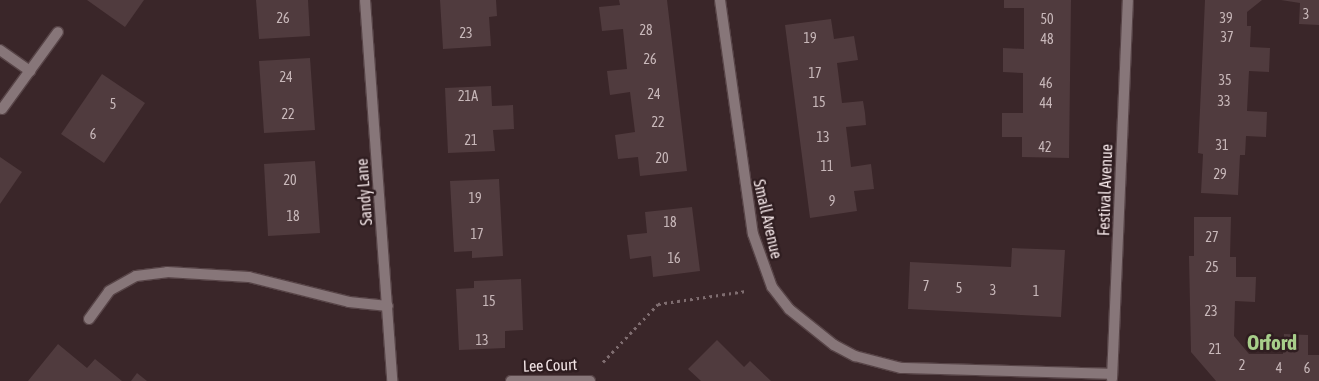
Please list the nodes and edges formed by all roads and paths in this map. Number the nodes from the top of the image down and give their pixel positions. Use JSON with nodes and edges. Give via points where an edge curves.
{"nodes":[{"id":1,"x":365,"y":0,"type":"edge"},
{"id":2,"x":720,"y":0,"type":"edge"},
{"id":3,"x":1128,"y":0,"type":"edge"},
{"id":4,"x":58,"y":32,"type":"dead end"},
{"id":5,"x":0,"y":50,"type":"edge"},
{"id":6,"x":30,"y":71,"type":"junction"},
{"id":7,"x":2,"y":108,"type":"dead end"},
{"id":8,"x":772,"y":286,"type":"junction"},
{"id":9,"x":388,"y":306,"type":"junction"},
{"id":10,"x":89,"y":319,"type":"dead end"},
{"id":11,"x":1112,"y":378,"type":"edge"},
{"id":12,"x":589,"y":380,"type":"edge"},
{"id":13,"x":392,"y":381,"type":"edge"},
{"id":14,"x":511,"y":381,"type":"edge"}],
"edges":[{"from":1,"to":9,"type":"street","name":"Sandy Lane"},
{"from":2,"to":8,"type":"street","name":"Small Avenue","via":[[753,234]]},
{"from":3,"to":11,"type":"street","name":"Festival Avenue"},
{"from":4,"to":6,"type":"street"},
{"from":5,"to":6,"type":"street"},
{"from":6,"to":7,"type":"street"},
{"from":8,"to":11,"type":"street","name":"Small Avenue","via":[[789,309],[812,330],[855,356],[878,363],[901,368]]},
{"from":8,"to":12,"type":"path","via":[[658,304]]},
{"from":9,"to":10,"type":"street","via":[[349,302],[249,277],[167,272],[136,276],[109,291]]},
{"from":9,"to":13,"type":"street","name":"Sandy Lane"},
{"from":12,"to":14,"type":"street","name":"Lee Court"}]}
